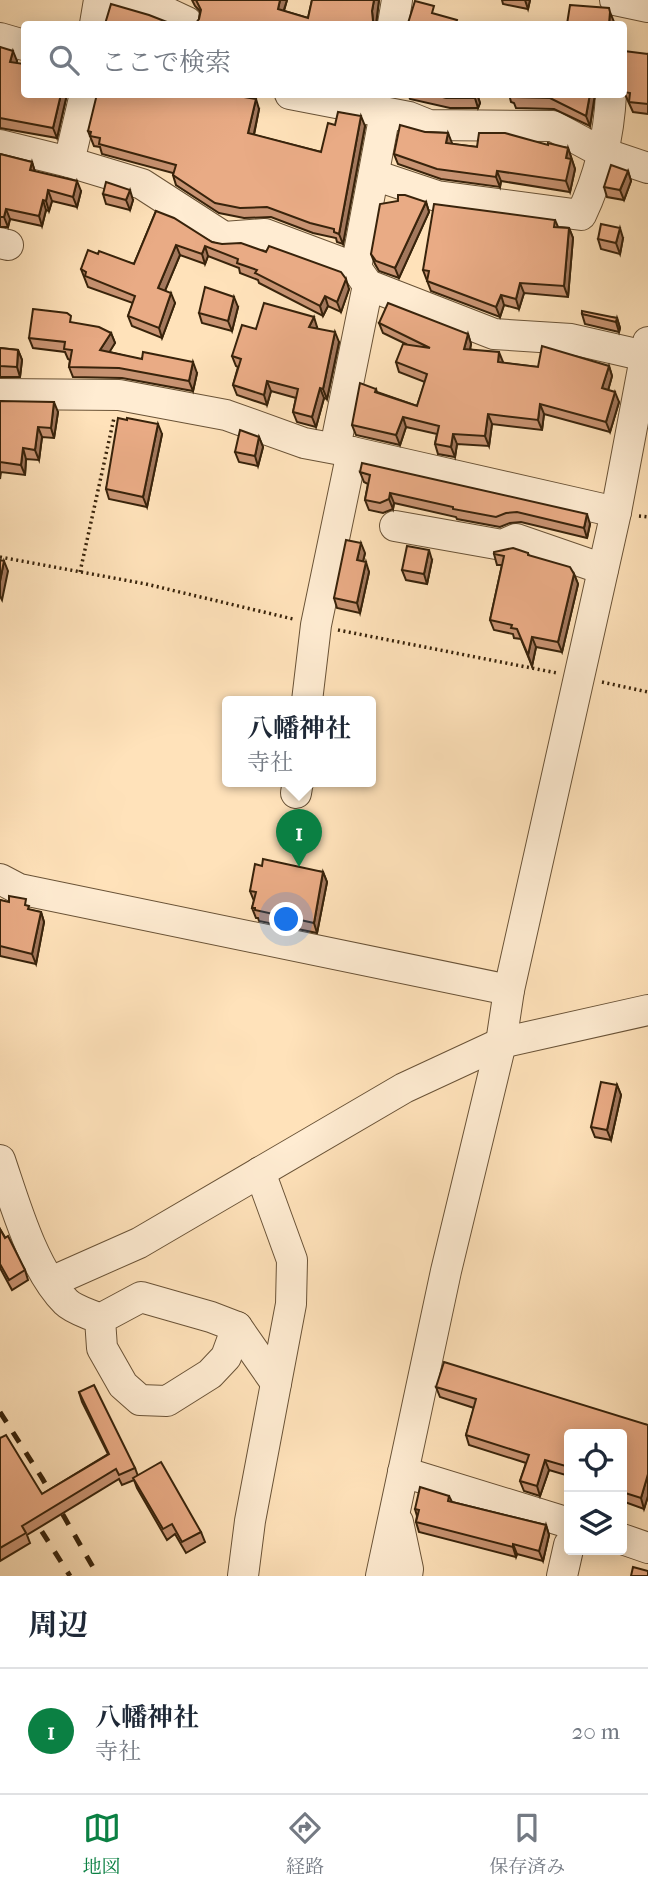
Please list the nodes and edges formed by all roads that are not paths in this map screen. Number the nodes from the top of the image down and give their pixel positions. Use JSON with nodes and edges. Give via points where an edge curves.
{"nodes":[{"id":1,"x":99,"y":0,"type":"edge"},
{"id":2,"x":124,"y":0,"type":"edge"},
{"id":3,"x":397,"y":0,"type":"edge"},
{"id":4,"x":190,"y":15,"type":"edge"},
{"id":5,"x":96,"y":21,"type":"edge"},
{"id":6,"x":394,"y":21,"type":"edge"},
{"id":7,"x":0,"y":38,"type":"edge"},
{"id":8,"x":21,"y":44,"type":"edge"},
{"id":9,"x":84,"y":98,"type":"edge"},
{"id":10,"x":320,"y":98,"type":"edge"},
{"id":11,"x":610,"y":98,"type":"edge"},
{"id":12,"x":380,"y":106,"type":"edge"},
{"id":13,"x":0,"y":145,"type":"edge"},
{"id":14,"x":603,"y":153,"type":"junction"},
{"id":15,"x":69,"y":162,"type":"junction"},
{"id":16,"x":648,"y":168,"type":"edge"},
{"id":17,"x":374,"y":174,"type":"junction"},
{"id":18,"x":362,"y":276,"type":"junction"},
{"id":19,"x":647,"y":349,"type":"edge"},
{"id":20,"x":0,"y":394,"type":"edge"},
{"id":21,"x":343,"y":450,"type":"junction"},
{"id":22,"x":616,"y":512,"type":"junction"},
{"id":23,"x":395,"y":526,"type":"dead end"},
{"id":24,"x":603,"y":569,"type":"junction"},
{"id":25,"x":308,"y":696,"type":"edge"},
{"id":26,"x":0,"y":879,"type":"edge"},
{"id":27,"x":509,"y":990,"type":"junction"},
{"id":28,"x":648,"y":1010,"type":"edge"},
{"id":29,"x":500,"y":1044,"type":"junction"},
{"id":30,"x":0,"y":1160,"type":"edge"},
{"id":31,"x":260,"y":1172,"type":"junction"},
{"id":32,"x":51,"y":1282,"type":"junction"},
{"id":33,"x":100,"y":1319,"type":"junction"},
{"id":34,"x":237,"y":1327,"type":"junction"},
{"id":35,"x":276,"y":1383,"type":"junction"},
{"id":36,"x":404,"y":1472,"type":"junction"},
{"id":37,"x":395,"y":1511,"type":"junction"},
{"id":38,"x":564,"y":1521,"type":"edge"},
{"id":39,"x":627,"y":1541,"type":"edge"},
{"id":40,"x":648,"y":1548,"type":"edge"},
{"id":41,"x":567,"y":1555,"type":"edge"},
{"id":42,"x":243,"y":1576,"type":"edge"},
{"id":43,"x":365,"y":1576,"type":"edge"},
{"id":44,"x":381,"y":1576,"type":"edge"},
{"id":45,"x":407,"y":1576,"type":"edge"},
{"id":46,"x":562,"y":1576,"type":"edge"}],
"edges":[{"from":1,"to":5,"type":"street"},
{"from":2,"to":4,"type":"street"},
{"from":3,"to":6,"type":"street"},
{"from":7,"to":8,"type":"street"},
{"from":9,"to":15,"type":"street"},
{"from":10,"to":12,"type":"street"},
{"from":11,"to":14,"type":"street"},
{"from":12,"to":14,"type":"street","via":[[429,125],[553,125]]},
{"from":12,"to":17,"type":"street"},
{"from":13,"to":15,"type":"street"},
{"from":14,"to":16,"type":"street"},
{"from":14,"to":17,"type":"street","via":[[582,215],[437,196]]},
{"from":15,"to":18,"type":"street","via":[[142,184],[224,237],[265,234]]},
{"from":17,"to":18,"type":"street"},
{"from":18,"to":19,"type":"street","via":[[494,334]]},
{"from":18,"to":21,"type":"street"},
{"from":19,"to":22,"type":"street"},
{"from":20,"to":21,"type":"street","via":[[119,396],[226,415],[304,443]]},
{"from":21,"to":22,"type":"street"},
{"from":21,"to":25,"type":"street"},
{"from":22,"to":24,"type":"street"},
{"from":23,"to":24,"type":"street","via":[[502,545],[516,539]]},
{"from":24,"to":27,"type":"street"},
{"from":26,"to":27,"type":"street","via":[[19,889]]},
{"from":27,"to":29,"type":"street"},
{"from":28,"to":29,"type":"street"},
{"from":29,"to":31,"type":"street","via":[[404,1088]]},
{"from":29,"to":36,"type":"street"},
{"from":30,"to":32,"type":"street","via":[[27,1237]]},
{"from":31,"to":32,"type":"street","via":[[139,1243]]},
{"from":31,"to":35,"type":"street","via":[[292,1260],[291,1304]]},
{"from":32,"to":33,"type":"street","via":[[68,1304]]},
{"from":33,"to":34,"type":"street","via":[[141,1297]]},
{"from":33,"to":34,"type":"street","via":[[102,1348],[123,1385],[140,1400],[167,1401],[211,1374],[226,1357]]},
{"from":34,"to":35,"type":"street"},
{"from":35,"to":42,"type":"street"},
{"from":36,"to":37,"type":"street"},
{"from":36,"to":38,"type":"street"},
{"from":37,"to":43,"type":"street"},
{"from":37,"to":44,"type":"street"},
{"from":37,"to":45,"type":"street"},
{"from":39,"to":40,"type":"street"},
{"from":41,"to":46,"type":"street"}]}
